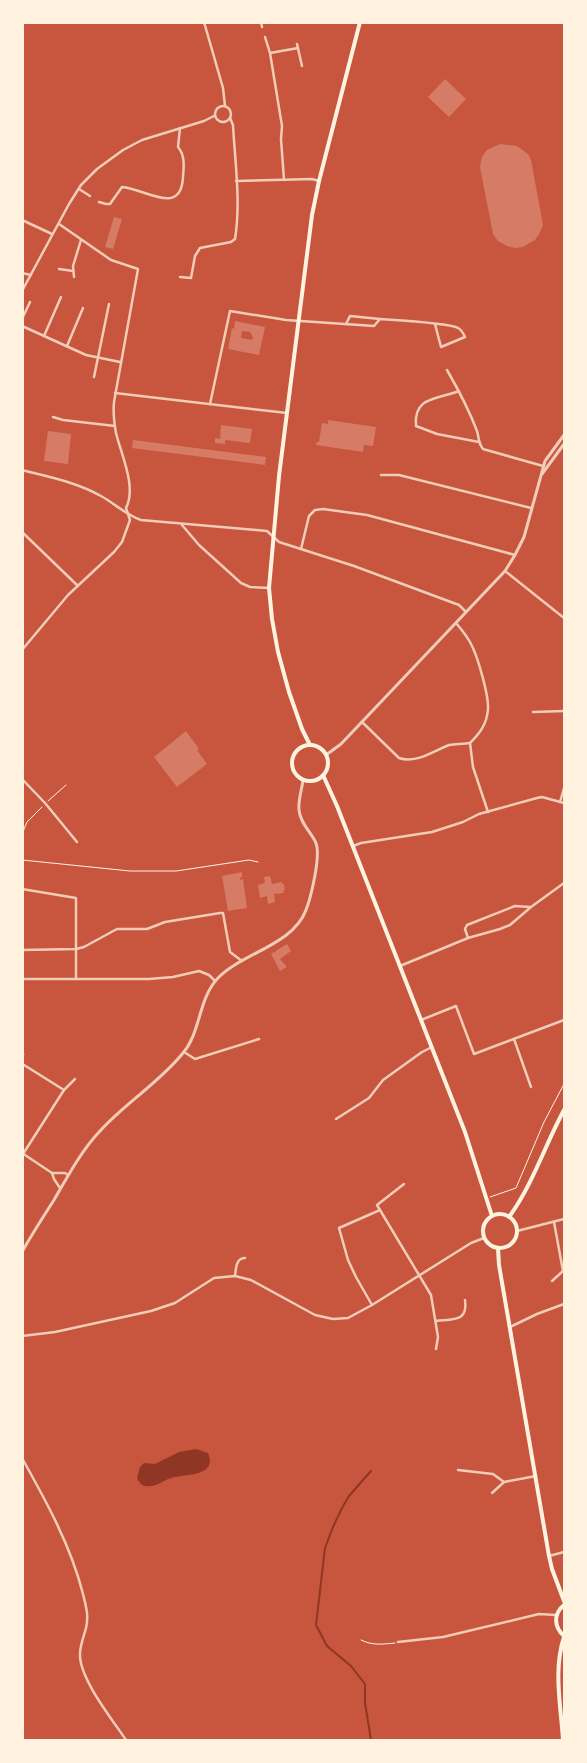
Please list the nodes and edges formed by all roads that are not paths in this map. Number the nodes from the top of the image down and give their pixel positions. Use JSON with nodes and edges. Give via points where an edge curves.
{"nodes":[{"id":1,"x":204,"y":22,"type":"edge"},
{"id":2,"x":261,"y":22,"type":"edge"},
{"id":3,"x":360,"y":22,"type":"edge"},
{"id":4,"x":262,"y":26,"type":"dead end"},
{"id":5,"x":265,"y":37,"type":"dead end"},
{"id":6,"x":270,"y":53,"type":"junction"},
{"id":7,"x":302,"y":66,"type":"dead end"},
{"id":8,"x":225,"y":106,"type":"junction"},
{"id":9,"x":214,"y":116,"type":"junction"},
{"id":10,"x":230,"y":118,"type":"junction"},
{"id":11,"x":180,"y":128,"type":"junction"},
{"id":12,"x":284,"y":180,"type":"junction"},
{"id":13,"x":319,"y":181,"type":"junction"},
{"id":14,"x":236,"y":182,"type":"junction"},
{"id":15,"x":79,"y":189,"type":"junction"},
{"id":16,"x":90,"y":196,"type":"dead end"},
{"id":17,"x":99,"y":202,"type":"dead end"},
{"id":18,"x":22,"y":220,"type":"edge"},
{"id":19,"x":59,"y":224,"type":"junction"},
{"id":20,"x":52,"y":234,"type":"junction"},
{"id":21,"x":81,"y":240,"type":"junction"},
{"id":22,"x":59,"y":269,"type":"dead end"},
{"id":23,"x":73,"y":271,"type":"junction"},
{"id":24,"x":22,"y":273,"type":"edge"},
{"id":25,"x":31,"y":275,"type":"junction"},
{"id":26,"x":180,"y":276,"type":"dead end"},
{"id":27,"x":74,"y":277,"type":"dead end"},
{"id":28,"x":22,"y":291,"type":"edge"},
{"id":29,"x":61,"y":298,"type":"dead end"},
{"id":30,"x":30,"y":302,"type":"dead end"},
{"id":31,"x":109,"y":304,"type":"dead end"},
{"id":32,"x":84,"y":308,"type":"dead end"},
{"id":33,"x":22,"y":319,"type":"edge"},
{"id":34,"x":380,"y":319,"type":"junction"},
{"id":35,"x":298,"y":320,"type":"junction"},
{"id":36,"x":346,"y":324,"type":"junction"},
{"id":37,"x":435,"y":324,"type":"junction"},
{"id":38,"x":22,"y":326,"type":"edge"},
{"id":39,"x":44,"y":336,"type":"junction"},
{"id":40,"x":67,"y":346,"type":"junction"},
{"id":41,"x":98,"y":357,"type":"junction"},
{"id":42,"x":120,"y":362,"type":"junction"},
{"id":43,"x":447,"y":370,"type":"dead end"},
{"id":44,"x":94,"y":377,"type":"dead end"},
{"id":45,"x":459,"y":391,"type":"junction"},
{"id":46,"x":115,"y":393,"type":"junction"},
{"id":47,"x":210,"y":404,"type":"junction"},
{"id":48,"x":287,"y":413,"type":"junction"},
{"id":49,"x":53,"y":417,"type":"dead end"},
{"id":50,"x":115,"y":426,"type":"junction"},
{"id":51,"x":564,"y":435,"type":"edge"},
{"id":52,"x":479,"y":442,"type":"junction"},
{"id":53,"x":564,"y":444,"type":"edge"},
{"id":54,"x":543,"y":466,"type":"junction"},
{"id":55,"x":22,"y":470,"type":"edge"},
{"id":56,"x":382,"y":475,"type":"dead end"},
{"id":57,"x":539,"y":479,"type":"junction"},
{"id":58,"x":531,"y":508,"type":"junction"},
{"id":59,"x":128,"y":513,"type":"junction"},
{"id":60,"x":181,"y":524,"type":"junction"},
{"id":61,"x":22,"y":532,"type":"edge"},
{"id":62,"x":273,"y":537,"type":"junction"},
{"id":63,"x":301,"y":549,"type":"junction"},
{"id":64,"x":516,"y":555,"type":"junction"},
{"id":65,"x":505,"y":571,"type":"junction"},
{"id":66,"x":78,"y":586,"type":"junction"},
{"id":67,"x":269,"y":588,"type":"junction"},
{"id":68,"x":466,"y":612,"type":"junction"},
{"id":69,"x":564,"y":618,"type":"edge"},
{"id":70,"x":456,"y":623,"type":"junction"},
{"id":71,"x":22,"y":650,"type":"edge"},
{"id":72,"x":564,"y":711,"type":"edge"},
{"id":73,"x":533,"y":712,"type":"dead end"},
{"id":74,"x":362,"y":722,"type":"junction"},
{"id":75,"x":470,"y":743,"type":"junction"},
{"id":76,"x":310,"y":745,"type":"junction"},
{"id":77,"x":326,"y":755,"type":"junction"},
{"id":78,"x":323,"y":775,"type":"junction"},
{"id":79,"x":23,"y":780,"type":"edge"},
{"id":80,"x":304,"y":780,"type":"junction"},
{"id":81,"x":564,"y":788,"type":"edge"},
{"id":82,"x":560,"y":802,"type":"junction"},
{"id":83,"x":564,"y":803,"type":"edge"},
{"id":84,"x":488,"y":812,"type":"junction"},
{"id":85,"x":77,"y":842,"type":"dead end"},
{"id":86,"x":353,"y":846,"type":"junction"},
{"id":87,"x":564,"y":883,"type":"edge"},
{"id":88,"x":22,"y":889,"type":"edge"},
{"id":89,"x":531,"y":907,"type":"junction"},
{"id":90,"x":468,"y":938,"type":"junction"},
{"id":91,"x":76,"y":949,"type":"junction"},
{"id":92,"x":22,"y":950,"type":"edge"},
{"id":93,"x":242,"y":961,"type":"junction"},
{"id":94,"x":400,"y":966,"type":"junction"},
{"id":95,"x":22,"y":979,"type":"edge"},
{"id":96,"x":76,"y":979,"type":"junction"},
{"id":97,"x":216,"y":981,"type":"junction"},
{"id":98,"x":421,"y":1020,"type":"junction"},
{"id":99,"x":564,"y":1020,"type":"edge"},
{"id":100,"x":260,"y":1039,"type":"dead end"},
{"id":101,"x":514,"y":1039,"type":"junction"},
{"id":102,"x":432,"y":1047,"type":"junction"},
{"id":103,"x":184,"y":1052,"type":"junction"},
{"id":104,"x":24,"y":1065,"type":"dead end"},
{"id":105,"x":76,"y":1079,"type":"dead end"},
{"id":106,"x":531,"y":1087,"type":"dead end"},
{"id":107,"x":64,"y":1090,"type":"junction"},
{"id":108,"x":564,"y":1110,"type":"edge"},
{"id":109,"x":336,"y":1119,"type":"dead end"},
{"id":110,"x":23,"y":1154,"type":"edge"},
{"id":111,"x":52,"y":1173,"type":"junction"},
{"id":112,"x":68,"y":1175,"type":"junction"},
{"id":113,"x":404,"y":1184,"type":"dead end"},
{"id":114,"x":60,"y":1188,"type":"junction"},
{"id":115,"x":380,"y":1210,"type":"junction"},
{"id":116,"x":492,"y":1216,"type":"junction"},
{"id":117,"x":509,"y":1217,"type":"junction"},
{"id":118,"x":564,"y":1220,"type":"edge"},
{"id":119,"x":554,"y":1222,"type":"junction"},
{"id":120,"x":517,"y":1230,"type":"junction"},
{"id":121,"x":484,"y":1238,"type":"junction"},
{"id":122,"x":498,"y":1248,"type":"junction"},
{"id":123,"x":22,"y":1252,"type":"edge"},
{"id":124,"x":245,"y":1258,"type":"dead end"},
{"id":125,"x":419,"y":1275,"type":"junction"},
{"id":126,"x":235,"y":1276,"type":"junction"},
{"id":127,"x":552,"y":1281,"type":"dead end"},
{"id":128,"x":465,"y":1300,"type":"dead end"},
{"id":129,"x":564,"y":1304,"type":"edge"},
{"id":130,"x":372,"y":1305,"type":"junction"},
{"id":131,"x":436,"y":1321,"type":"junction"},
{"id":132,"x":510,"y":1327,"type":"junction"},
{"id":133,"x":22,"y":1336,"type":"edge"},
{"id":134,"x":436,"y":1350,"type":"dead end"},
{"id":135,"x":22,"y":1458,"type":"edge"},
{"id":136,"x":458,"y":1470,"type":"dead end"},
{"id":137,"x":536,"y":1476,"type":"junction"},
{"id":138,"x":504,"y":1482,"type":"junction"},
{"id":139,"x":492,"y":1493,"type":"dead end"},
{"id":140,"x":564,"y":1552,"type":"edge"},
{"id":141,"x":549,"y":1556,"type":"junction"},
{"id":142,"x":564,"y":1601,"type":"edge"},
{"id":143,"x":564,"y":1605,"type":"edge"},
{"id":144,"x":556,"y":1616,"type":"junction"},
{"id":145,"x":564,"y":1637,"type":"edge"},
{"id":146,"x":398,"y":1642,"type":"road end"},
{"id":147,"x":126,"y":1740,"type":"edge"},
{"id":148,"x":563,"y":1740,"type":"edge"}],
"edges":[{"from":1,"to":8,"type":"street"},
{"from":2,"to":4,"type":"street"},
{"from":3,"to":13,"type":"main road"},
{"from":5,"to":6,"type":"street"},
{"from":6,"to":7,"type":"street","via":[[298,46]]},
{"from":6,"to":12,"type":"street","via":[[282,126]]},
{"from":8,"to":9,"type":"street","via":[[217,108]]},
{"from":8,"to":10,"type":"street","via":[[230,110]]},
{"from":9,"to":10,"type":"street","via":[[223,123]]},
{"from":9,"to":11,"type":"street"},
{"from":10,"to":14,"type":"street"},
{"from":11,"to":15,"type":"street","via":[[123,150],[97,169]]},
{"from":11,"to":17,"type":"street","via":[[178,147],[183,153],[184,170],[183,187],[178,195],[169,199],[122,187],[110,204]]},
{"from":12,"to":13,"type":"street"},
{"from":12,"to":14,"type":"street"},
{"from":13,"to":35,"type":"main road"},
{"from":14,"to":26,"type":"street","via":[[238,223],[235,239],[200,248],[191,278]]},
{"from":15,"to":16,"type":"street"},
{"from":15,"to":19,"type":"street"},
{"from":18,"to":20,"type":"street"},
{"from":19,"to":20,"type":"street"},
{"from":19,"to":21,"type":"street"},
{"from":20,"to":25,"type":"street"},
{"from":21,"to":23,"type":"street"},
{"from":21,"to":42,"type":"street","via":[[111,260],[138,269]]},
{"from":22,"to":23,"type":"street"},
{"from":23,"to":27,"type":"street"},
{"from":24,"to":25,"type":"street"},
{"from":25,"to":28,"type":"street"},
{"from":29,"to":39,"type":"street"},
{"from":30,"to":33,"type":"street"},
{"from":31,"to":41,"type":"street"},
{"from":32,"to":40,"type":"street"},
{"from":34,"to":36,"type":"street","via":[[374,326]]},
{"from":34,"to":36,"type":"street","via":[[350,316]]},
{"from":34,"to":37,"type":"street"},
{"from":35,"to":36,"type":"street"},
{"from":35,"to":47,"type":"street","via":[[230,311]]},
{"from":35,"to":48,"type":"main road"},
{"from":37,"to":37,"type":"street","via":[[456,326],[465,337],[441,347]]},
{"from":38,"to":39,"type":"street"},
{"from":39,"to":40,"type":"street"},
{"from":40,"to":41,"type":"street"},
{"from":41,"to":42,"type":"street"},
{"from":41,"to":44,"type":"street"},
{"from":42,"to":46,"type":"street"},
{"from":43,"to":45,"type":"street"},
{"from":45,"to":52,"type":"street","via":[[478,432]]},
{"from":45,"to":52,"type":"street","via":[[424,402],[420,406],[416,426],[437,434]]},
{"from":46,"to":47,"type":"street"},
{"from":46,"to":50,"type":"street"},
{"from":47,"to":48,"type":"street"},
{"from":48,"to":62,"type":"main road"},
{"from":49,"to":50,"type":"street"},
{"from":50,"to":59,"type":"street","via":[[130,487]]},
{"from":51,"to":54,"type":"street"},
{"from":52,"to":54,"type":"street","via":[[489,452]]},
{"from":53,"to":57,"type":"street"},
{"from":54,"to":57,"type":"street"},
{"from":55,"to":59,"type":"street","via":[[82,487]]},
{"from":56,"to":58,"type":"street","via":[[399,476]]},
{"from":57,"to":58,"type":"street"},
{"from":58,"to":64,"type":"street"},
{"from":59,"to":60,"type":"street","via":[[141,520]]},
{"from":59,"to":66,"type":"street","via":[[130,520],[122,542]]},
{"from":60,"to":62,"type":"street","via":[[265,531]]},
{"from":60,"to":67,"type":"street","via":[[241,583]]},
{"from":61,"to":66,"type":"street"},
{"from":62,"to":63,"type":"street"},
{"from":62,"to":67,"type":"main road"},
{"from":63,"to":64,"type":"street","via":[[309,516],[315,510],[323,509],[367,515]]},
{"from":63,"to":68,"type":"street","via":[[459,606]]},
{"from":64,"to":65,"type":"street"},
{"from":65,"to":68,"type":"street"},
{"from":65,"to":69,"type":"street"},
{"from":66,"to":71,"type":"street"},
{"from":67,"to":76,"type":"main road","via":[[278,652],[289,692]]},
{"from":68,"to":70,"type":"street"},
{"from":70,"to":74,"type":"street"},
{"from":70,"to":75,"type":"street","via":[[472,647],[487,698],[482,731]]},
{"from":72,"to":73,"type":"street"},
{"from":74,"to":75,"type":"street","via":[[405,760],[451,745]]},
{"from":74,"to":77,"type":"street"},
{"from":75,"to":84,"type":"street","via":[[473,767]]},
{"from":76,"to":77,"type":"main road","via":[[318,747]]},
{"from":76,"to":80,"type":"main road","via":[[300,749],[293,758],[295,773]]},
{"from":77,"to":78,"type":"main road","via":[[328,764]]},
{"from":78,"to":80,"type":"main road","via":[[314,781]]},
{"from":78,"to":86,"type":"main road"},
{"from":79,"to":85,"type":"street"},
{"from":80,"to":93,"type":"street","via":[[299,811],[318,848],[306,910],[288,933]]},
{"from":81,"to":82,"type":"street"},
{"from":82,"to":83,"type":"street"},
{"from":82,"to":84,"type":"street","via":[[542,797]]},
{"from":84,"to":86,"type":"street","via":[[432,832]]},
{"from":86,"to":94,"type":"main road"},
{"from":87,"to":89,"type":"street"},
{"from":88,"to":91,"type":"street","via":[[76,898]]},
{"from":89,"to":90,"type":"street","via":[[510,925]]},
{"from":89,"to":90,"type":"street","via":[[515,906],[467,925]]},
{"from":90,"to":94,"type":"street"},
{"from":91,"to":92,"type":"street"},
{"from":91,"to":93,"type":"street","via":[[117,929],[147,929],[165,922],[220,912],[230,952]]},
{"from":91,"to":96,"type":"street"},
{"from":93,"to":97,"type":"street"},
{"from":94,"to":98,"type":"main road"},
{"from":95,"to":96,"type":"street"},
{"from":96,"to":97,"type":"street","via":[[168,978],[199,972]]},
{"from":97,"to":103,"type":"street","via":[[205,998]]},
{"from":98,"to":101,"type":"street","via":[[456,1006],[474,1054]]},
{"from":98,"to":102,"type":"main road"},
{"from":99,"to":101,"type":"street"},
{"from":100,"to":103,"type":"street","via":[[195,1059]]},
{"from":101,"to":106,"type":"street"},
{"from":102,"to":109,"type":"street","via":[[383,1080],[369,1098]]},
{"from":102,"to":116,"type":"main road","via":[[465,1132]]},
{"from":103,"to":112,"type":"street","via":[[100,1131]]},
{"from":104,"to":107,"type":"street"},
{"from":105,"to":107,"type":"street"},
{"from":107,"to":110,"type":"street"},
{"from":108,"to":117,"type":"main road","via":[[533,1179]]},
{"from":110,"to":111,"type":"street"},
{"from":111,"to":112,"type":"street"},
{"from":111,"to":114,"type":"street"},
{"from":112,"to":114,"type":"street"},
{"from":113,"to":115,"type":"street","via":[[377,1205]]},
{"from":114,"to":123,"type":"street"},
{"from":115,"to":125,"type":"street"},
{"from":115,"to":130,"type":"street","via":[[339,1228],[348,1260]]},
{"from":116,"to":117,"type":"main road","via":[[501,1214]]},
{"from":116,"to":121,"type":"main road","via":[[484,1223]]},
{"from":117,"to":120,"type":"main road"},
{"from":118,"to":119,"type":"street"},
{"from":119,"to":120,"type":"street"},
{"from":119,"to":127,"type":"street","via":[[564,1271]]},
{"from":120,"to":122,"type":"main road","via":[[509,1245]]},
{"from":121,"to":122,"type":"main road"},
{"from":121,"to":125,"type":"street"},
{"from":122,"to":132,"type":"main road"},
{"from":124,"to":126,"type":"street","via":[[238,1262]]},
{"from":125,"to":130,"type":"street"},
{"from":125,"to":131,"type":"street","via":[[431,1295]]},
{"from":126,"to":130,"type":"street","via":[[251,1280],[323,1317],[348,1318]]},
{"from":126,"to":133,"type":"street","via":[[214,1278],[180,1301],[159,1309]]},
{"from":128,"to":131,"type":"street","via":[[466,1310],[460,1318]]},
{"from":129,"to":132,"type":"street"},
{"from":131,"to":134,"type":"street"},
{"from":132,"to":137,"type":"main road"},
{"from":135,"to":147,"type":"street","via":[[54,1518],[83,1592],[88,1611],[80,1652],[81,1666]]},
{"from":136,"to":138,"type":"street","via":[[493,1474]]},
{"from":137,"to":138,"type":"street"},
{"from":137,"to":141,"type":"main road"},
{"from":138,"to":139,"type":"street"},
{"from":140,"to":141,"type":"street"},
{"from":141,"to":142,"type":"main road"},
{"from":143,"to":144,"type":"main road"},
{"from":144,"to":145,"type":"main road","via":[[557,1627]]},
{"from":144,"to":146,"type":"street","via":[[539,1614],[443,1637]]},
{"from":145,"to":148,"type":"main road","via":[[558,1670]]}]}
